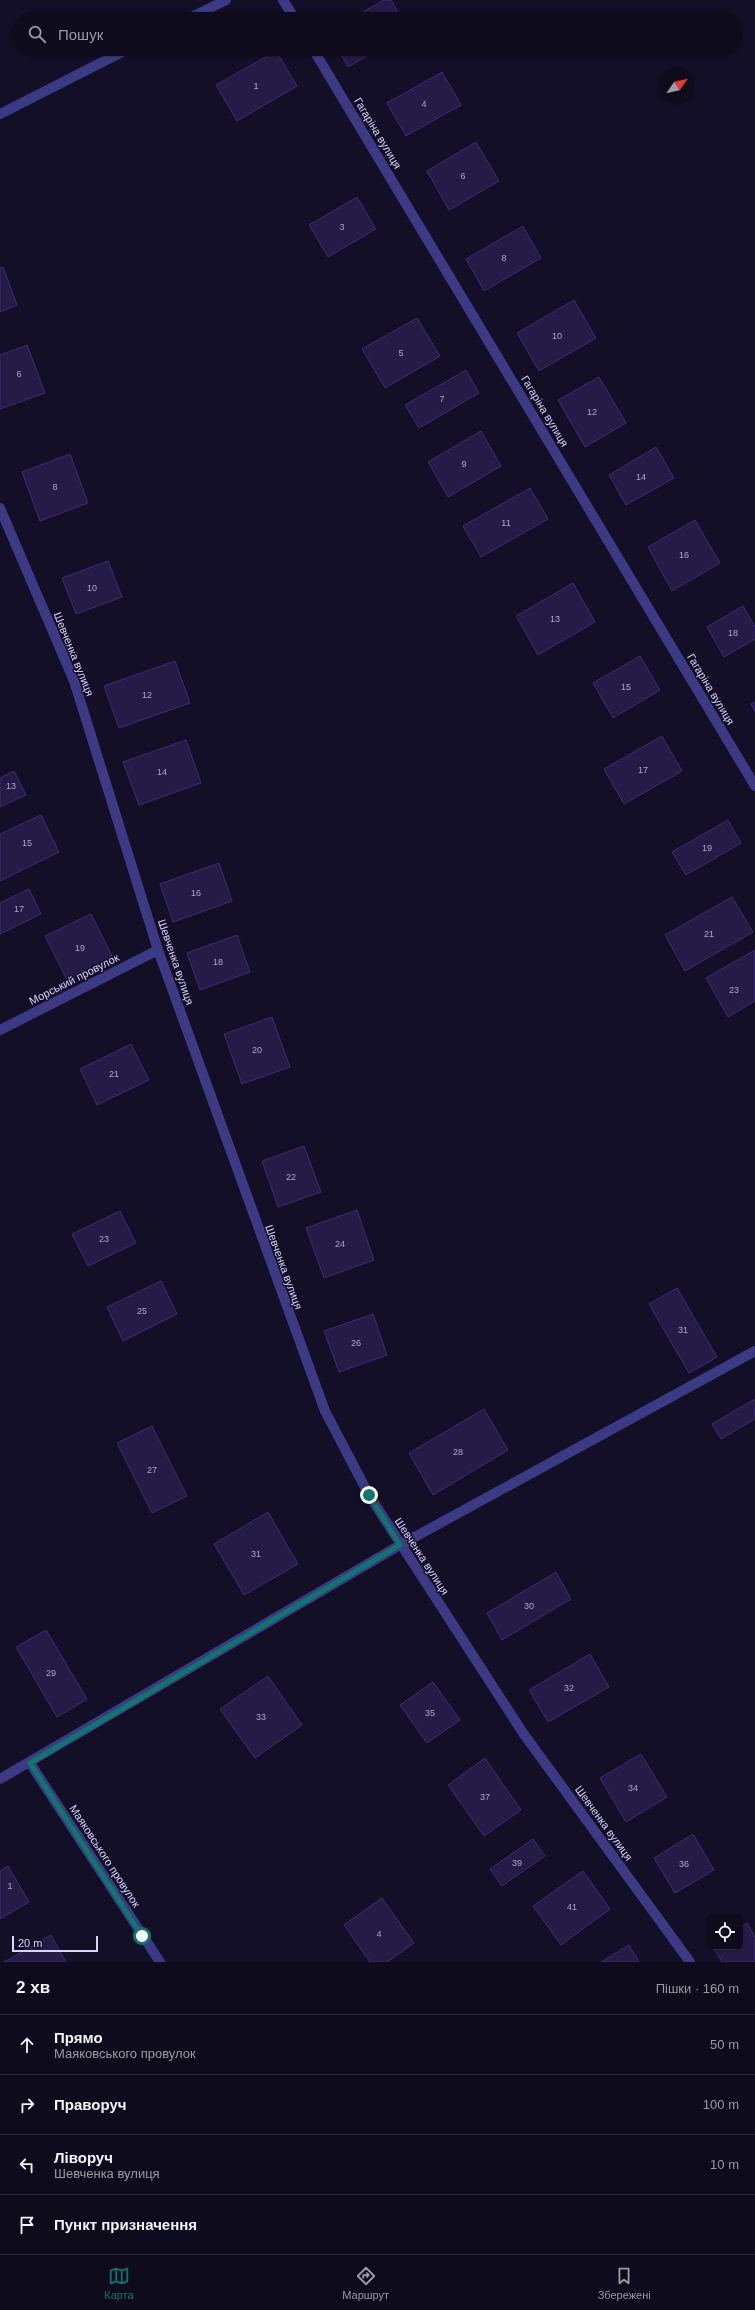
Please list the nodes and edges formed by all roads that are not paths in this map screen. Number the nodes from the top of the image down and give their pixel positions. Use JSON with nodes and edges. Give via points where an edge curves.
{"nodes":[{"id":1,"x":226,"y":0,"type":"edge"},
{"id":2,"x":283,"y":0,"type":"edge"},
{"id":3,"x":202,"y":12,"type":"edge"},
{"id":4,"x":291,"y":12,"type":"edge"},
{"id":5,"x":114,"y":56,"type":"edge"},
{"id":6,"x":317,"y":56,"type":"edge"},
{"id":7,"x":0,"y":114,"type":"edge"},
{"id":8,"x":0,"y":508,"type":"edge"},
{"id":9,"x":755,"y":786,"type":"edge"},
{"id":10,"x":158,"y":950,"type":"junction"},
{"id":11,"x":0,"y":1030,"type":"edge"},
{"id":12,"x":755,"y":1351,"type":"edge"},
{"id":13,"x":400,"y":1545,"type":"junction"},
{"id":14,"x":30,"y":1763,"type":"junction"},
{"id":15,"x":0,"y":1779,"type":"edge"},
{"id":16,"x":160,"y":1962,"type":"edge"},
{"id":17,"x":690,"y":1962,"type":"edge"}],
"edges":[{"from":1,"to":3,"type":"street"},
{"from":2,"to":4,"type":"street"},
{"from":5,"to":7,"type":"street"},
{"from":6,"to":9,"type":"street","name":"Гагаріна вулиця"},
{"from":8,"to":10,"type":"street","name":"Шевченка вулиця","via":[[74,681]]},
{"from":10,"to":11,"type":"street","name":"Морський провулок"},
{"from":10,"to":13,"type":"street","name":"Шевченка вулиця","via":[[325,1412],[369,1495]]},
{"from":12,"to":13,"type":"street"},
{"from":13,"to":14,"type":"street"},
{"from":13,"to":17,"type":"street","name":"Шевченка вулиця","via":[[523,1733]]},
{"from":14,"to":15,"type":"street"},
{"from":14,"to":16,"type":"street","name":"Маяковського провулок"}]}
